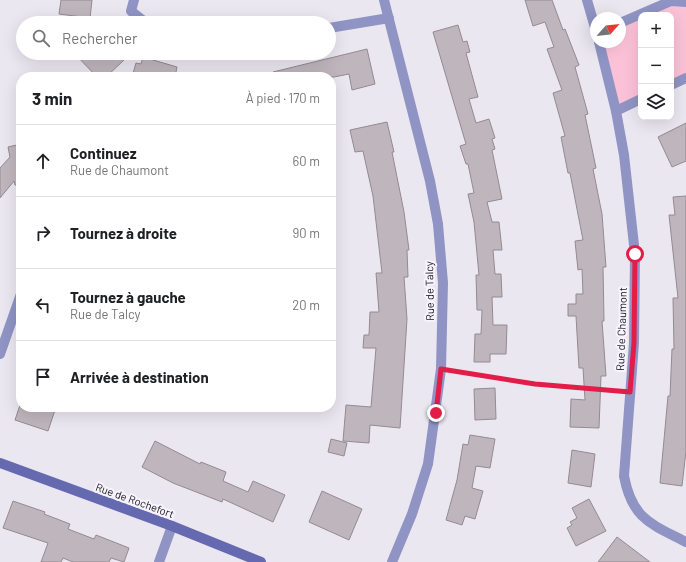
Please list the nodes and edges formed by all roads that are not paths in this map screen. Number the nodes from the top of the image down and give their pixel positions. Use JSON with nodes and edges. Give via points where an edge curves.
{"nodes":[{"id":1,"x":134,"y":0,"type":"edge"},
{"id":2,"x":384,"y":0,"type":"edge"},
{"id":3,"x":587,"y":0,"type":"edge"},
{"id":4,"x":686,"y":2,"type":"edge"},
{"id":5,"x":590,"y":12,"type":"edge"},
{"id":6,"x":137,"y":16,"type":"edge"},
{"id":7,"x":389,"y":18,"type":"junction"},
{"id":8,"x":626,"y":20,"type":"edge"},
{"id":9,"x":336,"y":27,"type":"edge"},
{"id":10,"x":600,"y":48,"type":"edge"},
{"id":11,"x":686,"y":78,"type":"edge"},
{"id":12,"x":673,"y":84,"type":"edge"},
{"id":13,"x":638,"y":100,"type":"edge"},
{"id":14,"x":616,"y":111,"type":"junction"},
{"id":15,"x":16,"y":308,"type":"edge"},
{"id":16,"x":0,"y":354,"type":"edge"},
{"id":17,"x":0,"y":463,"type":"edge"},
{"id":18,"x":172,"y":526,"type":"junction"},
{"id":19,"x":686,"y":542,"type":"edge"},
{"id":20,"x":159,"y":562,"type":"edge"},
{"id":21,"x":261,"y":562,"type":"edge"},
{"id":22,"x":392,"y":562,"type":"edge"}],
"edges":[{"from":1,"to":6,"type":"street","via":[[131,11]]},
{"from":2,"to":7,"type":"street","name":"Rue de Talcy"},
{"from":3,"to":5,"type":"street"},
{"from":4,"to":8,"type":"street","via":[[671,1]]},
{"from":7,"to":9,"type":"street"},
{"from":7,"to":22,"type":"street","name":"Rue de Talcy","via":[[430,181],[438,224],[443,283],[441,369],[428,464],[412,514]]},
{"from":10,"to":14,"type":"street","name":"Rue de Chaumont"},
{"from":11,"to":12,"type":"street"},
{"from":13,"to":14,"type":"street"},
{"from":14,"to":19,"type":"street","name":"Rue de Chaumont","via":[[624,155],[635,254],[634,343],[624,476],[635,509],[650,523]]},
{"from":15,"to":16,"type":"street"},
{"from":17,"to":18,"type":"street","name":"Rue de Rochefort"},
{"from":18,"to":20,"type":"street"},
{"from":18,"to":21,"type":"street","name":"Rue de Rochefort"}]}
